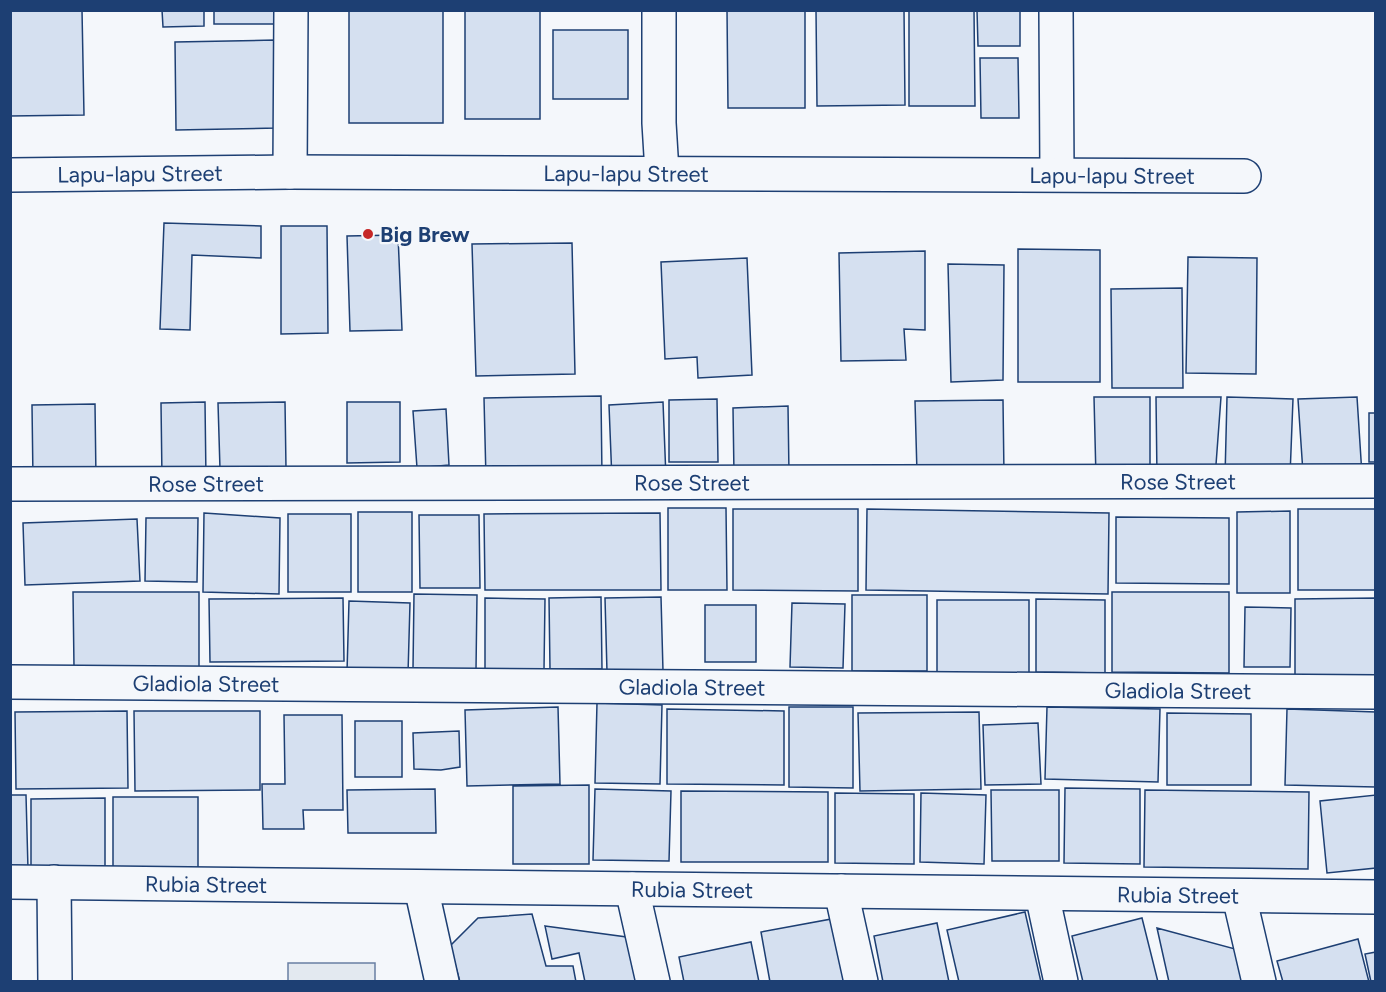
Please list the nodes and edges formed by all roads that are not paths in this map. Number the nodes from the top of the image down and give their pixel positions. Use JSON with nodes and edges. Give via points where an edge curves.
{"nodes":[{"id":1,"x":291,"y":10,"type":"edge"},
{"id":2,"x":659,"y":10,"type":"edge"},
{"id":3,"x":1056,"y":10,"type":"edge"},
{"id":4,"x":290,"y":172,"type":"junction"},
{"id":5,"x":662,"y":172,"type":"junction"},
{"id":6,"x":1057,"y":174,"type":"junction"},
{"id":7,"x":10,"y":175,"type":"edge"},
{"id":8,"x":1244,"y":176,"type":"dead end"},
{"id":9,"x":1376,"y":481,"type":"edge"},
{"id":10,"x":10,"y":484,"type":"edge"},
{"id":11,"x":10,"y":682,"type":"edge"},
{"id":12,"x":1376,"y":692,"type":"edge"},
{"id":13,"x":10,"y":882,"type":"edge"},
{"id":14,"x":54,"y":882,"type":"junction"},
{"id":15,"x":421,"y":886,"type":"junction"},
{"id":16,"x":632,"y":889,"type":"junction"},
{"id":17,"x":841,"y":891,"type":"junction"},
{"id":18,"x":1042,"y":894,"type":"junction"},
{"id":19,"x":1239,"y":896,"type":"junction"},
{"id":20,"x":1376,"y":897,"type":"edge"},
{"id":21,"x":55,"y":981,"type":"edge"},
{"id":22,"x":442,"y":981,"type":"edge"},
{"id":23,"x":653,"y":981,"type":"edge"},
{"id":24,"x":861,"y":981,"type":"edge"},
{"id":25,"x":1061,"y":981,"type":"edge"},
{"id":26,"x":1259,"y":981,"type":"edge"}],
"edges":[{"from":1,"to":4,"type":"street"},
{"from":2,"to":5,"type":"street"},
{"from":3,"to":6,"type":"street"},
{"from":4,"to":5,"type":"street","name":"Lapu-lapu Street"},
{"from":4,"to":7,"type":"street","name":"Lapu-lapu Street"},
{"from":5,"to":6,"type":"street","name":"Lapu-lapu Street"},
{"from":6,"to":8,"type":"street","name":"Lapu-lapu Street"},
{"from":9,"to":10,"type":"street","name":"Rose Street"},
{"from":11,"to":12,"type":"street","name":"Gladiola Street"},
{"from":13,"to":14,"type":"street","name":"Rubia Street"},
{"from":14,"to":15,"type":"street","name":"Rubia Street"},
{"from":14,"to":21,"type":"street"},
{"from":15,"to":16,"type":"street","name":"Rubia Street"},
{"from":15,"to":22,"type":"street"},
{"from":16,"to":17,"type":"street","name":"Rubia Street"},
{"from":16,"to":23,"type":"street"},
{"from":17,"to":18,"type":"street","name":"Rubia Street"},
{"from":17,"to":24,"type":"street"},
{"from":18,"to":19,"type":"street","name":"Rubia Street"},
{"from":18,"to":25,"type":"street"},
{"from":19,"to":20,"type":"street","name":"Rubia Street"},
{"from":19,"to":26,"type":"street"}]}
